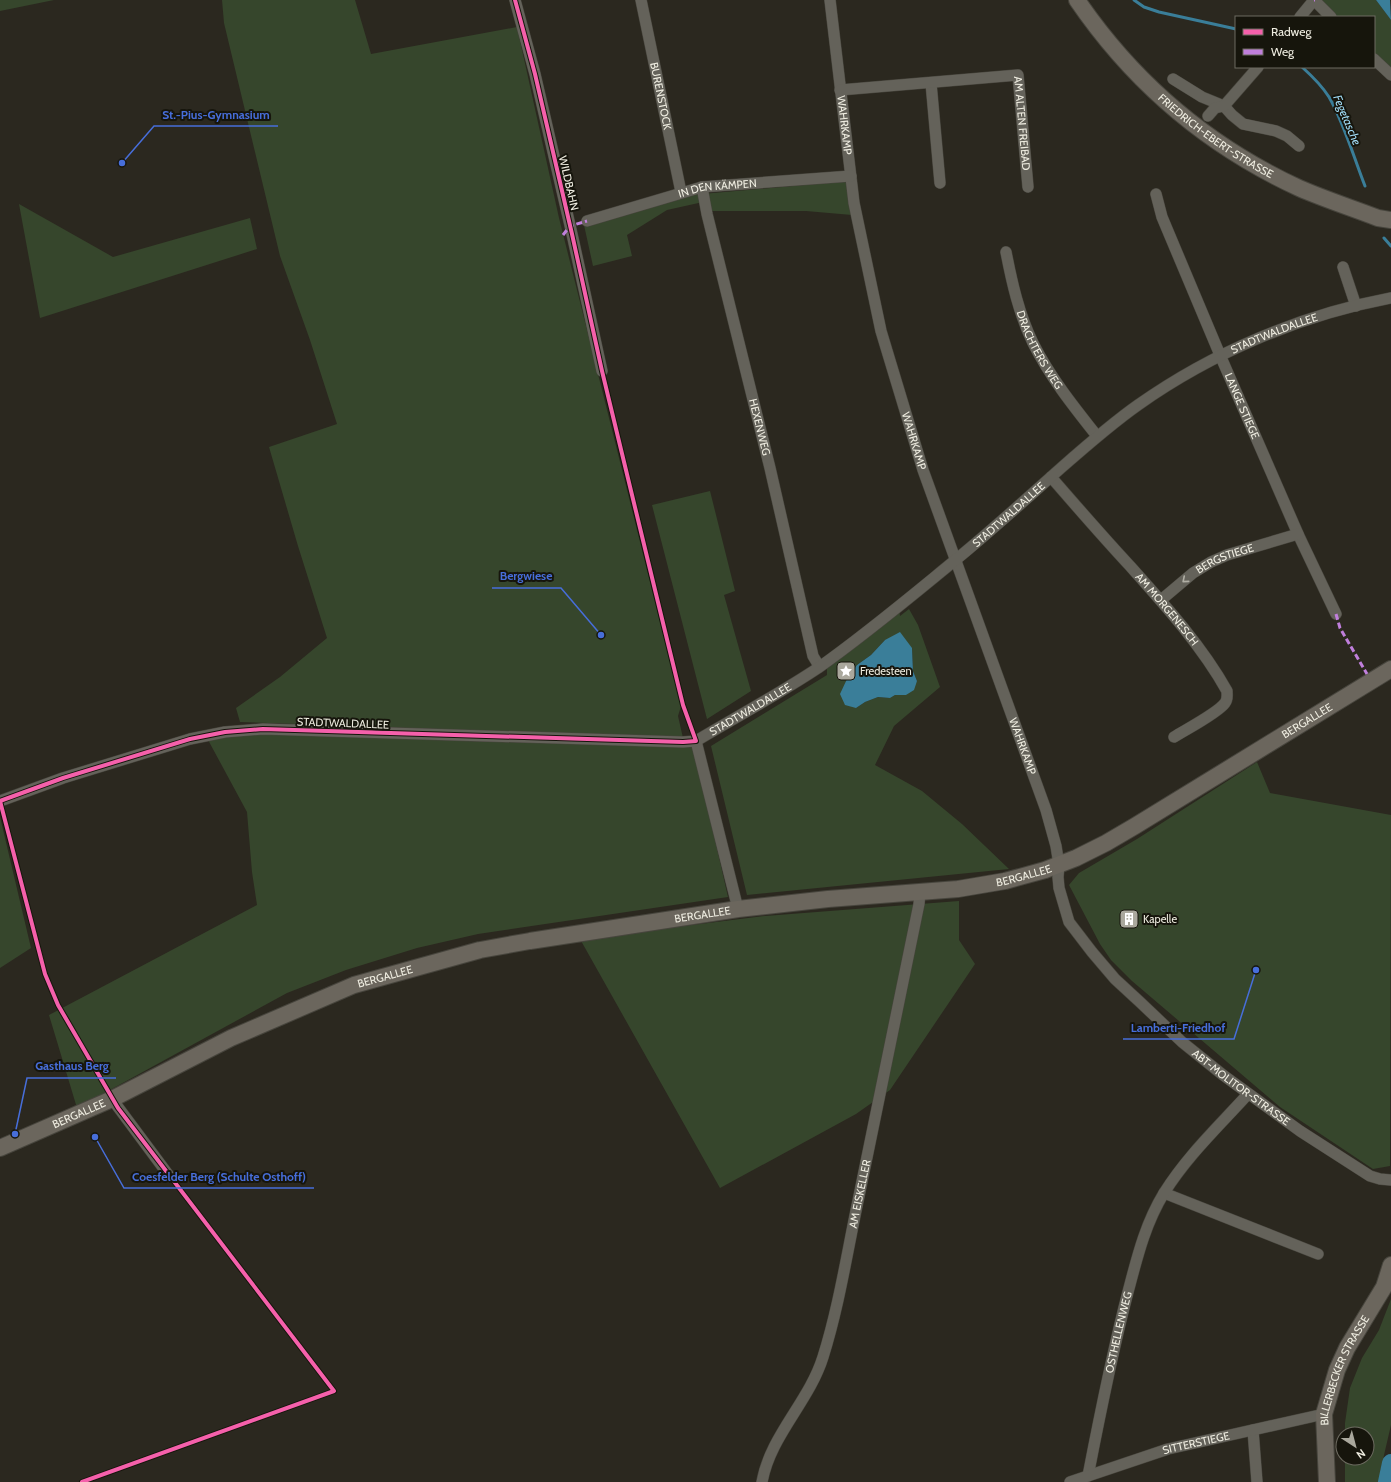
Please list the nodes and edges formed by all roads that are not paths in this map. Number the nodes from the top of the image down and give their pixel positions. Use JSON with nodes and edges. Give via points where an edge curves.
{"nodes":[{"id":1,"x":515,"y":0,"type":"edge"},
{"id":2,"x":642,"y":0,"type":"edge"},
{"id":3,"x":830,"y":0,"type":"edge"},
{"id":4,"x":1077,"y":0,"type":"edge"},
{"id":5,"x":1314,"y":0,"type":"edge"},
{"id":6,"x":1301,"y":16,"type":"edge"},
{"id":7,"x":1330,"y":16,"type":"edge"},
{"id":8,"x":1375,"y":60,"type":"edge"},
{"id":9,"x":1257,"y":68,"type":"edge"},
{"id":10,"x":1391,"y":75,"type":"edge"},
{"id":11,"x":1173,"y":79,"type":"dead end"},
{"id":12,"x":931,"y":83,"type":"junction"},
{"id":13,"x":840,"y":90,"type":"junction"},
{"id":14,"x":1224,"y":106,"type":"junction"},
{"id":15,"x":1208,"y":116,"type":"dead end"},
{"id":16,"x":1299,"y":146,"type":"dead end"},
{"id":17,"x":851,"y":176,"type":"junction"},
{"id":18,"x":940,"y":183,"type":"dead end"},
{"id":19,"x":702,"y":187,"type":"junction"},
{"id":20,"x":1028,"y":187,"type":"dead end"},
{"id":21,"x":681,"y":192,"type":"junction"},
{"id":22,"x":1156,"y":194,"type":"dead end"},
{"id":23,"x":1391,"y":220,"type":"edge"},
{"id":24,"x":587,"y":221,"type":"dead end"},
{"id":25,"x":1006,"y":252,"type":"dead end"},
{"id":26,"x":1343,"y":267,"type":"dead end"},
{"id":27,"x":1391,"y":298,"type":"edge"},
{"id":28,"x":1356,"y":306,"type":"junction"},
{"id":29,"x":1220,"y":356,"type":"junction"},
{"id":30,"x":602,"y":371,"type":"dead end"},
{"id":31,"x":1097,"y":436,"type":"junction"},
{"id":32,"x":1051,"y":477,"type":"junction"},
{"id":33,"x":1298,"y":534,"type":"junction"},
{"id":34,"x":954,"y":560,"type":"junction"},
{"id":35,"x":1161,"y":600,"type":"junction"},
{"id":36,"x":1336,"y":614,"type":"dead end"},
{"id":37,"x":819,"y":666,"type":"junction"},
{"id":38,"x":1391,"y":669,"type":"edge"},
{"id":39,"x":1174,"y":737,"type":"dead end"},
{"id":40,"x":696,"y":741,"type":"junction"},
{"id":41,"x":0,"y":800,"type":"edge"},
{"id":42,"x":1059,"y":866,"type":"junction"},
{"id":43,"x":920,"y":892,"type":"junction"},
{"id":44,"x":738,"y":909,"type":"junction"},
{"id":45,"x":1248,"y":1094,"type":"junction"},
{"id":46,"x":112,"y":1099,"type":"junction"},
{"id":47,"x":0,"y":1148,"type":"edge"},
{"id":48,"x":170,"y":1177,"type":"dead end"},
{"id":49,"x":1391,"y":1180,"type":"edge"},
{"id":50,"x":1164,"y":1193,"type":"junction"},
{"id":51,"x":1318,"y":1254,"type":"dead end"},
{"id":52,"x":1391,"y":1265,"type":"edge"},
{"id":53,"x":1388,"y":1288,"type":"edge"},
{"id":54,"x":1324,"y":1414,"type":"junction"},
{"id":55,"x":1253,"y":1430,"type":"junction"},
{"id":56,"x":1088,"y":1476,"type":"junction"},
{"id":57,"x":762,"y":1482,"type":"edge"},
{"id":58,"x":1070,"y":1482,"type":"edge"},
{"id":59,"x":1257,"y":1482,"type":"edge"},
{"id":60,"x":1327,"y":1482,"type":"edge"}],
"edges":[{"from":1,"to":30,"type":"street","name":"WILDBAHN","via":[[535,74]]},
{"from":2,"to":21,"type":"street","name":"BURENSTOCK"},
{"from":3,"to":13,"type":"street","name":"WAHRKAMP"},
{"from":4,"to":23,"type":"street","name":"FRIEDRICH-EBERT-STRASSE","via":[[1107,41],[1146,84],[1218,143],[1300,188],[1378,218]]},
{"from":5,"to":6,"type":"street"},
{"from":5,"to":7,"type":"street"},
{"from":8,"to":10,"type":"street"},
{"from":9,"to":14,"type":"street"},
{"from":11,"to":14,"type":"street","via":[[1202,97]]},
{"from":12,"to":13,"type":"street","name":"AM ALTEN FREIBAD"},
{"from":12,"to":18,"type":"street"},
{"from":12,"to":20,"type":"street","name":"AM ALTEN FREIBAD","via":[[1018,75]]},
{"from":13,"to":17,"type":"street","name":"WAHRKAMP"},
{"from":14,"to":15,"type":"street","via":[[1215,108]]},
{"from":14,"to":16,"type":"street","via":[[1243,124],[1276,131]]},
{"from":17,"to":19,"type":"street","name":"IN DEN KÄMPEN"},
{"from":17,"to":34,"type":"street","name":"WAHRKAMP","via":[[854,203],[882,331],[923,470]]},
{"from":19,"to":21,"type":"street","name":"IN DEN KÄMPEN"},
{"from":19,"to":37,"type":"street","name":"HEXENWEG","via":[[813,656]]},
{"from":21,"to":24,"type":"street","name":"IN DEN KÄMPEN"},
{"from":22,"to":29,"type":"street","name":"LANGE STIEGE","via":[[1162,217]]},
{"from":25,"to":31,"type":"street","name":"DRACHTERS WEG","via":[[1013,289],[1033,342],[1069,401]]},
{"from":26,"to":28,"type":"street"},
{"from":27,"to":28,"type":"street","name":"STADTWALDALLEE"},
{"from":28,"to":29,"type":"street","name":"STADTWALDALLEE","via":[[1265,335]]},
{"from":29,"to":31,"type":"street","name":"STADTWALDALLEE","via":[[1138,405]]},
{"from":29,"to":33,"type":"street","name":"LANGE STIEGE"},
{"from":31,"to":32,"type":"street","name":"STADTWALDALLEE"},
{"from":32,"to":34,"type":"street","name":"STADTWALDALLEE"},
{"from":32,"to":35,"type":"street","name":"AM MORGENESCH"},
{"from":33,"to":35,"type":"street","name":"BERGSTIEGE","one_way":true,"via":[[1211,562],[1193,573]]},
{"from":33,"to":36,"type":"street","name":"LANGE STIEGE"},
{"from":34,"to":37,"type":"street","name":"STADTWALDALLEE"},
{"from":34,"to":42,"type":"street","name":"WAHRKAMP","via":[[1046,810]]},
{"from":35,"to":39,"type":"street","name":"AM MORGENESCH","via":[[1219,679],[1227,691],[1228,698],[1216,711]]},
{"from":37,"to":40,"type":"street","name":"STADTWALDALLEE"},
{"from":38,"to":42,"type":"street","name":"BERGALLEE","via":[[1135,826]]},
{"from":40,"to":41,"type":"street","name":"STADTWALDALLEE","via":[[540,739],[270,730],[225,732],[151,750]]},
{"from":40,"to":44,"type":"street"},
{"from":42,"to":43,"type":"street","name":"BERGALLEE","via":[[993,884]]},
{"from":42,"to":45,"type":"street","name":"ABT-MOLITOR-STRASSE","via":[[1059,888],[1069,922],[1092,952],[1120,984],[1182,1042]]},
{"from":43,"to":44,"type":"street","name":"BERGALLEE"},
{"from":43,"to":57,"type":"street","name":"AM EISKELLER","via":[[879,1102],[823,1359],[810,1388],[775,1446],[764,1470]]},
{"from":44,"to":46,"type":"street","name":"BERGALLEE","via":[[480,950],[354,985],[231,1038]]},
{"from":45,"to":49,"type":"street","name":"ABT-MOLITOR-STRASSE","via":[[1370,1176],[1380,1180]]},
{"from":45,"to":50,"type":"street","name":"OSTHELLENWEG","via":[[1182,1167]]},
{"from":46,"to":47,"type":"street","name":"BERGALLEE"},
{"from":46,"to":48,"type":"street"},
{"from":50,"to":51,"type":"street"},
{"from":50,"to":56,"type":"street","name":"OSTHELLENWEG","via":[[1141,1244],[1120,1323]]},
{"from":52,"to":53,"type":"street","name":"BILLERBECKER STRASSE"},
{"from":53,"to":54,"type":"street","name":"BILLERBECKER STRASSE","via":[[1346,1348]]},
{"from":54,"to":55,"type":"street","name":"SITTERSTIEGE"},
{"from":54,"to":60,"type":"street","name":"BILLERBECKER STRASSE"},
{"from":55,"to":56,"type":"street","name":"SITTERSTIEGE","via":[[1168,1449]]},
{"from":55,"to":59,"type":"street"},
{"from":56,"to":58,"type":"street","name":"SITTERSTIEGE"}]}
